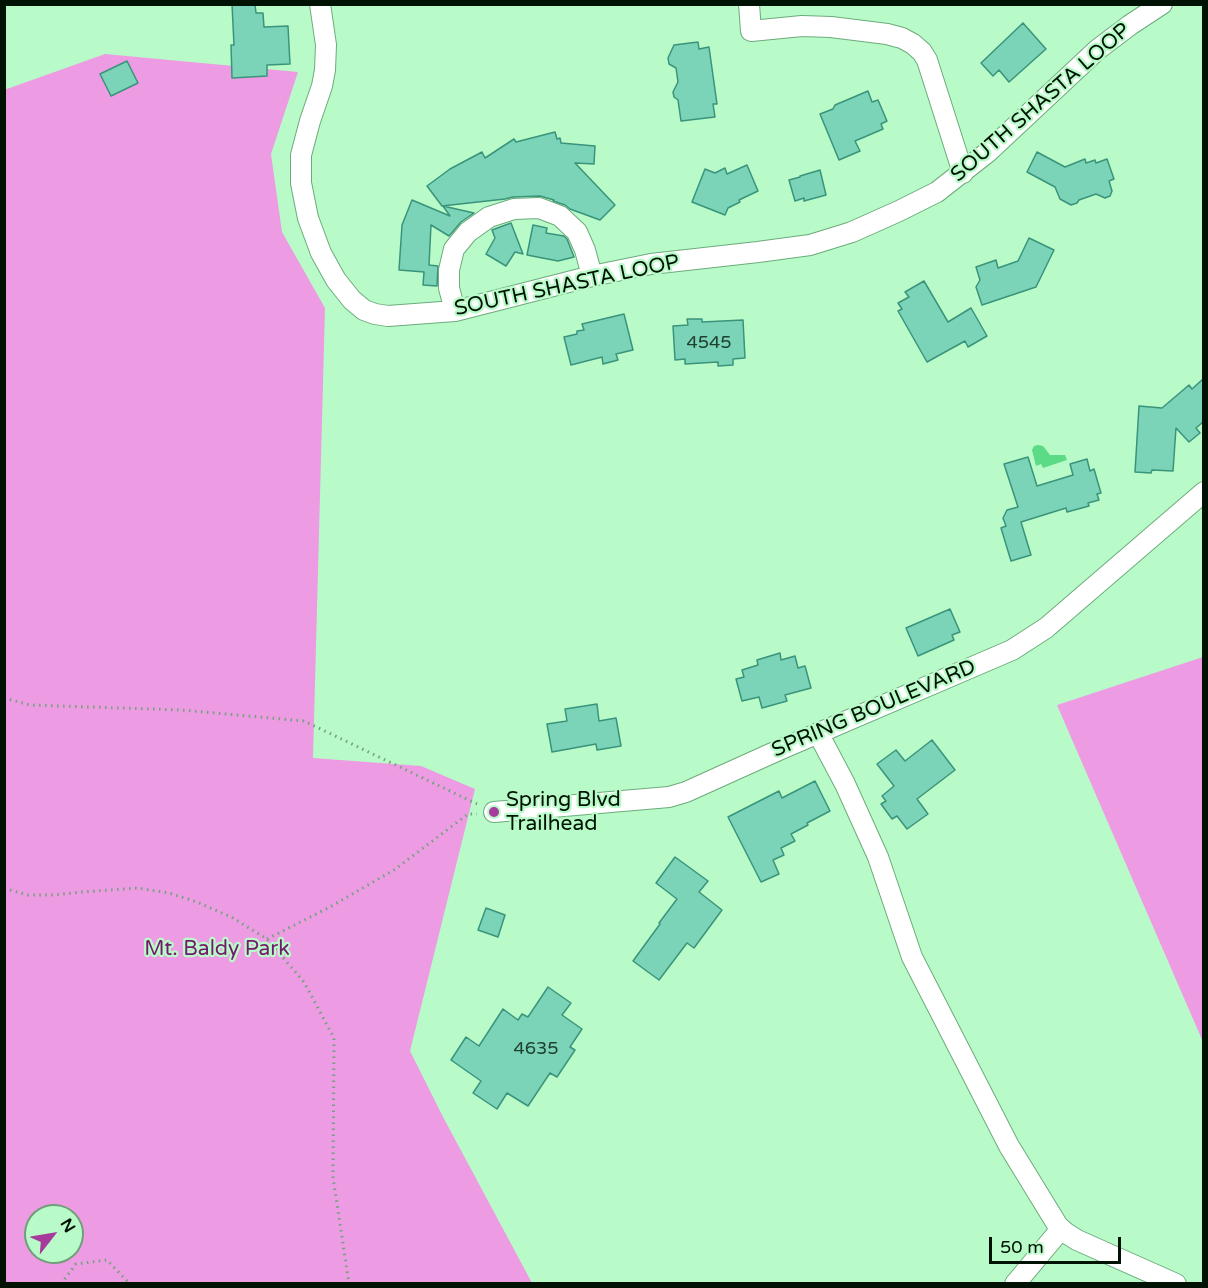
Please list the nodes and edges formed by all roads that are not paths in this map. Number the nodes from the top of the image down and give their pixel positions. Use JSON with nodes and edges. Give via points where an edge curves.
{"nodes":[{"id":1,"x":320,"y":4,"type":"edge"},
{"id":2,"x":749,"y":4,"type":"edge"},
{"id":3,"x":1162,"y":4,"type":"edge"},
{"id":4,"x":963,"y":173,"type":"junction"},
{"id":5,"x":592,"y":276,"type":"junction"},
{"id":6,"x":455,"y":311,"type":"junction"},
{"id":7,"x":1203,"y":492,"type":"edge"},
{"id":8,"x":818,"y":733,"type":"junction"},
{"id":9,"x":494,"y":812,"type":"road end"},
{"id":10,"x":1061,"y":1229,"type":"junction"},
{"id":11,"x":1015,"y":1284,"type":"edge"},
{"id":12,"x":1176,"y":1284,"type":"edge"}],
"edges":[{"from":1,"to":6,"type":"street","name":"SOUTH SHASTA LOOP","via":[[326,70],[301,154],[301,183],[321,253],[336,280],[364,310],[388,316]]},
{"from":2,"to":4,"type":"street","via":[[751,31],[831,27],[887,34],[913,44],[927,60]]},
{"from":3,"to":4,"type":"street","name":"SOUTH SHASTA LOOP","via":[[1096,50]]},
{"from":4,"to":5,"type":"street","name":"SOUTH SHASTA LOOP","via":[[904,209],[810,245],[651,264]]},
{"from":5,"to":6,"type":"street","name":"SOUTH SHASTA LOOP"},
{"from":5,"to":6,"type":"street","via":[[577,232],[560,216],[539,208],[514,209],[489,217],[468,232],[454,249],[449,270]]},
{"from":7,"to":8,"type":"street","name":"SPRING BOULEVARD","via":[[1028,640]]},
{"from":8,"to":9,"type":"street","name":"SPRING BOULEVARD","via":[[669,797]]},
{"from":8,"to":10,"type":"street","via":[[878,857],[912,957],[1009,1146]]},
{"from":10,"to":11,"type":"street"},
{"from":10,"to":12,"type":"street","via":[[1077,1240]]}]}
